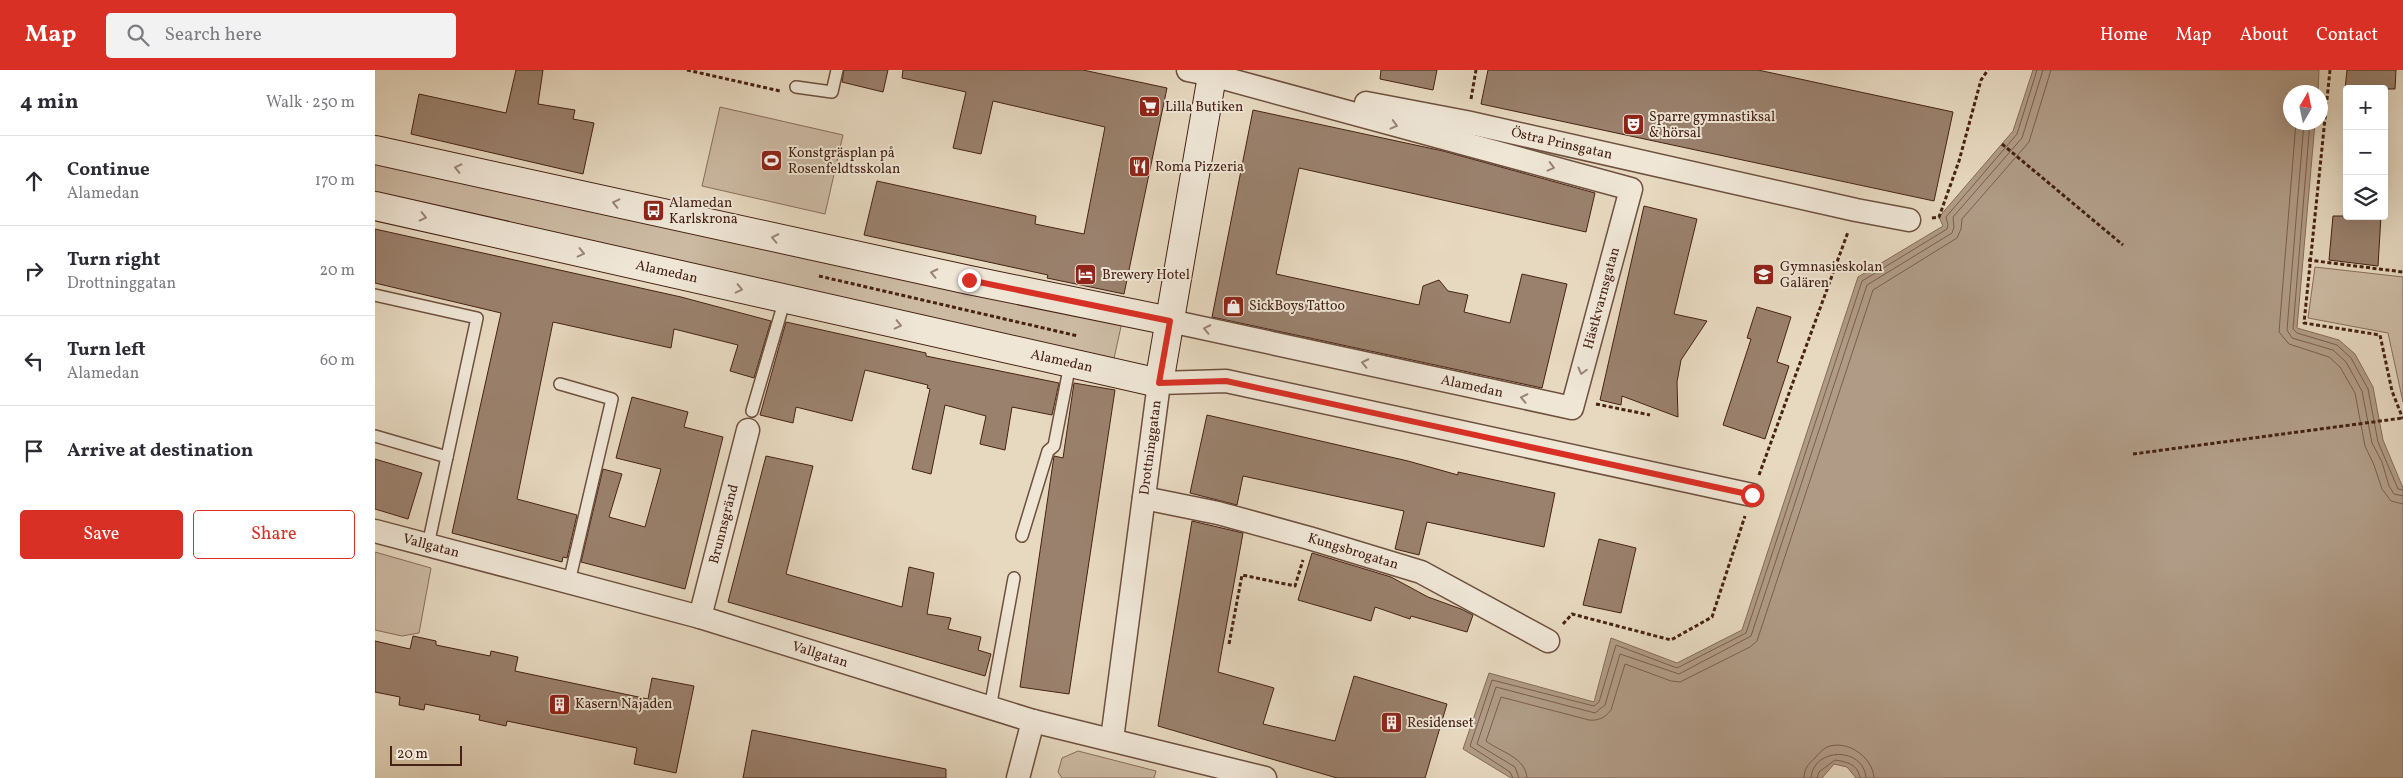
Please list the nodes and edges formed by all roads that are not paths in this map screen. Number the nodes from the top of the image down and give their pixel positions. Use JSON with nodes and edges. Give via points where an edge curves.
{"nodes":[{"id":1,"x":837,"y":70,"type":"edge"},
{"id":2,"x":1205,"y":72,"type":"edge"},
{"id":3,"x":796,"y":87,"type":"road end"},
{"id":4,"x":375,"y":150,"type":"edge"},
{"id":5,"x":1631,"y":189,"type":"joint"},
{"id":6,"x":375,"y":206,"type":"edge"},
{"id":7,"x":1909,"y":220,"type":"road end"},
{"id":8,"x":375,"y":295,"type":"edge"},
{"id":9,"x":785,"y":299,"type":"junction"},
{"id":10,"x":1170,"y":321,"type":"junction"},
{"id":11,"x":1070,"y":364,"type":"junction"},
{"id":12,"x":1159,"y":383,"type":"junction"},
{"id":13,"x":560,"y":384,"type":"dead end"},
{"id":14,"x":1572,"y":408,"type":"joint"},
{"id":15,"x":750,"y":420,"type":"joint"},
{"id":16,"x":375,"y":436,"type":"edge"},
{"id":17,"x":447,"y":456,"type":"junction"},
{"id":18,"x":1752,"y":495,"type":"road end"},
{"id":19,"x":1144,"y":498,"type":"junction"},
{"id":20,"x":375,"y":531,"type":"edge"},
{"id":21,"x":1022,"y":536,"type":"dead end"},
{"id":22,"x":428,"y":545,"type":"junction"},
{"id":23,"x":1014,"y":578,"type":"dead end"},
{"id":24,"x":569,"y":582,"type":"junction"},
{"id":25,"x":700,"y":617,"type":"junction"},
{"id":26,"x":1548,"y":641,"type":"road end"},
{"id":27,"x":990,"y":708,"type":"junction"},
{"id":28,"x":1033,"y":721,"type":"junction"},
{"id":29,"x":1112,"y":739,"type":"junction"},
{"id":30,"x":1017,"y":778,"type":"edge"},
{"id":31,"x":1265,"y":778,"type":"edge"}],
"edges":[{"from":1,"to":3,"type":"lane","via":[[832,92]]},
{"from":2,"to":5,"type":"street","name":"Östra Prinsgatan","one_way":true},
{"from":2,"to":7,"type":"street","name":"Östra Prinsgatan","via":[[1466,122]]},
{"from":2,"to":10,"type":"street","name":"Drottninggatan"},
{"from":10,"to":4,"type":"street","name":"Alamedan","one_way":true},
{"from":5,"to":14,"type":"street","name":"Hästkvarnsgatan","one_way":true},
{"from":6,"to":9,"type":"street","name":"Alamedan","one_way":true},
{"from":8,"to":17,"type":"lane","via":[[477,318]]},
{"from":9,"to":11,"type":"street","name":"Alamedan","one_way":true},
{"from":9,"to":15,"type":"lane","name":"Brunnsgränd"},
{"from":10,"to":12,"type":"street","name":"Drottninggatan"},
{"from":14,"to":10,"type":"street","name":"Alamedan","one_way":true},
{"from":11,"to":12,"type":"street","name":"Alamedan"},
{"from":11,"to":21,"type":"lane","via":[[1054,446],[1048,451]]},
{"from":12,"to":18,"type":"street","name":"Alamedan","via":[[1226,381]]},
{"from":12,"to":19,"type":"street","name":"Drottninggatan"},
{"from":13,"to":24,"type":"lane","via":[[612,399]]},
{"from":15,"to":25,"type":"street","name":"Brunnsgränd"},
{"from":16,"to":17,"type":"lane"},
{"from":17,"to":22,"type":"lane"},
{"from":19,"to":26,"type":"street","name":"Kungsbrogatan","via":[[1218,513],[1421,572]]},
{"from":19,"to":29,"type":"street","name":"Drottninggatan"},
{"from":20,"to":22,"type":"street","name":"Vallgatan"},
{"from":22,"to":24,"type":"street","name":"Vallgatan"},
{"from":23,"to":27,"type":"lane"},
{"from":24,"to":25,"type":"street","name":"Vallgatan"},
{"from":25,"to":27,"type":"street","name":"Vallgatan"},
{"from":27,"to":28,"type":"street","name":"Vallgatan"},
{"from":28,"to":29,"type":"street","name":"Vallgatan"},
{"from":28,"to":30,"type":"street"},
{"from":29,"to":31,"type":"street","name":"Vallgatan"}]}
